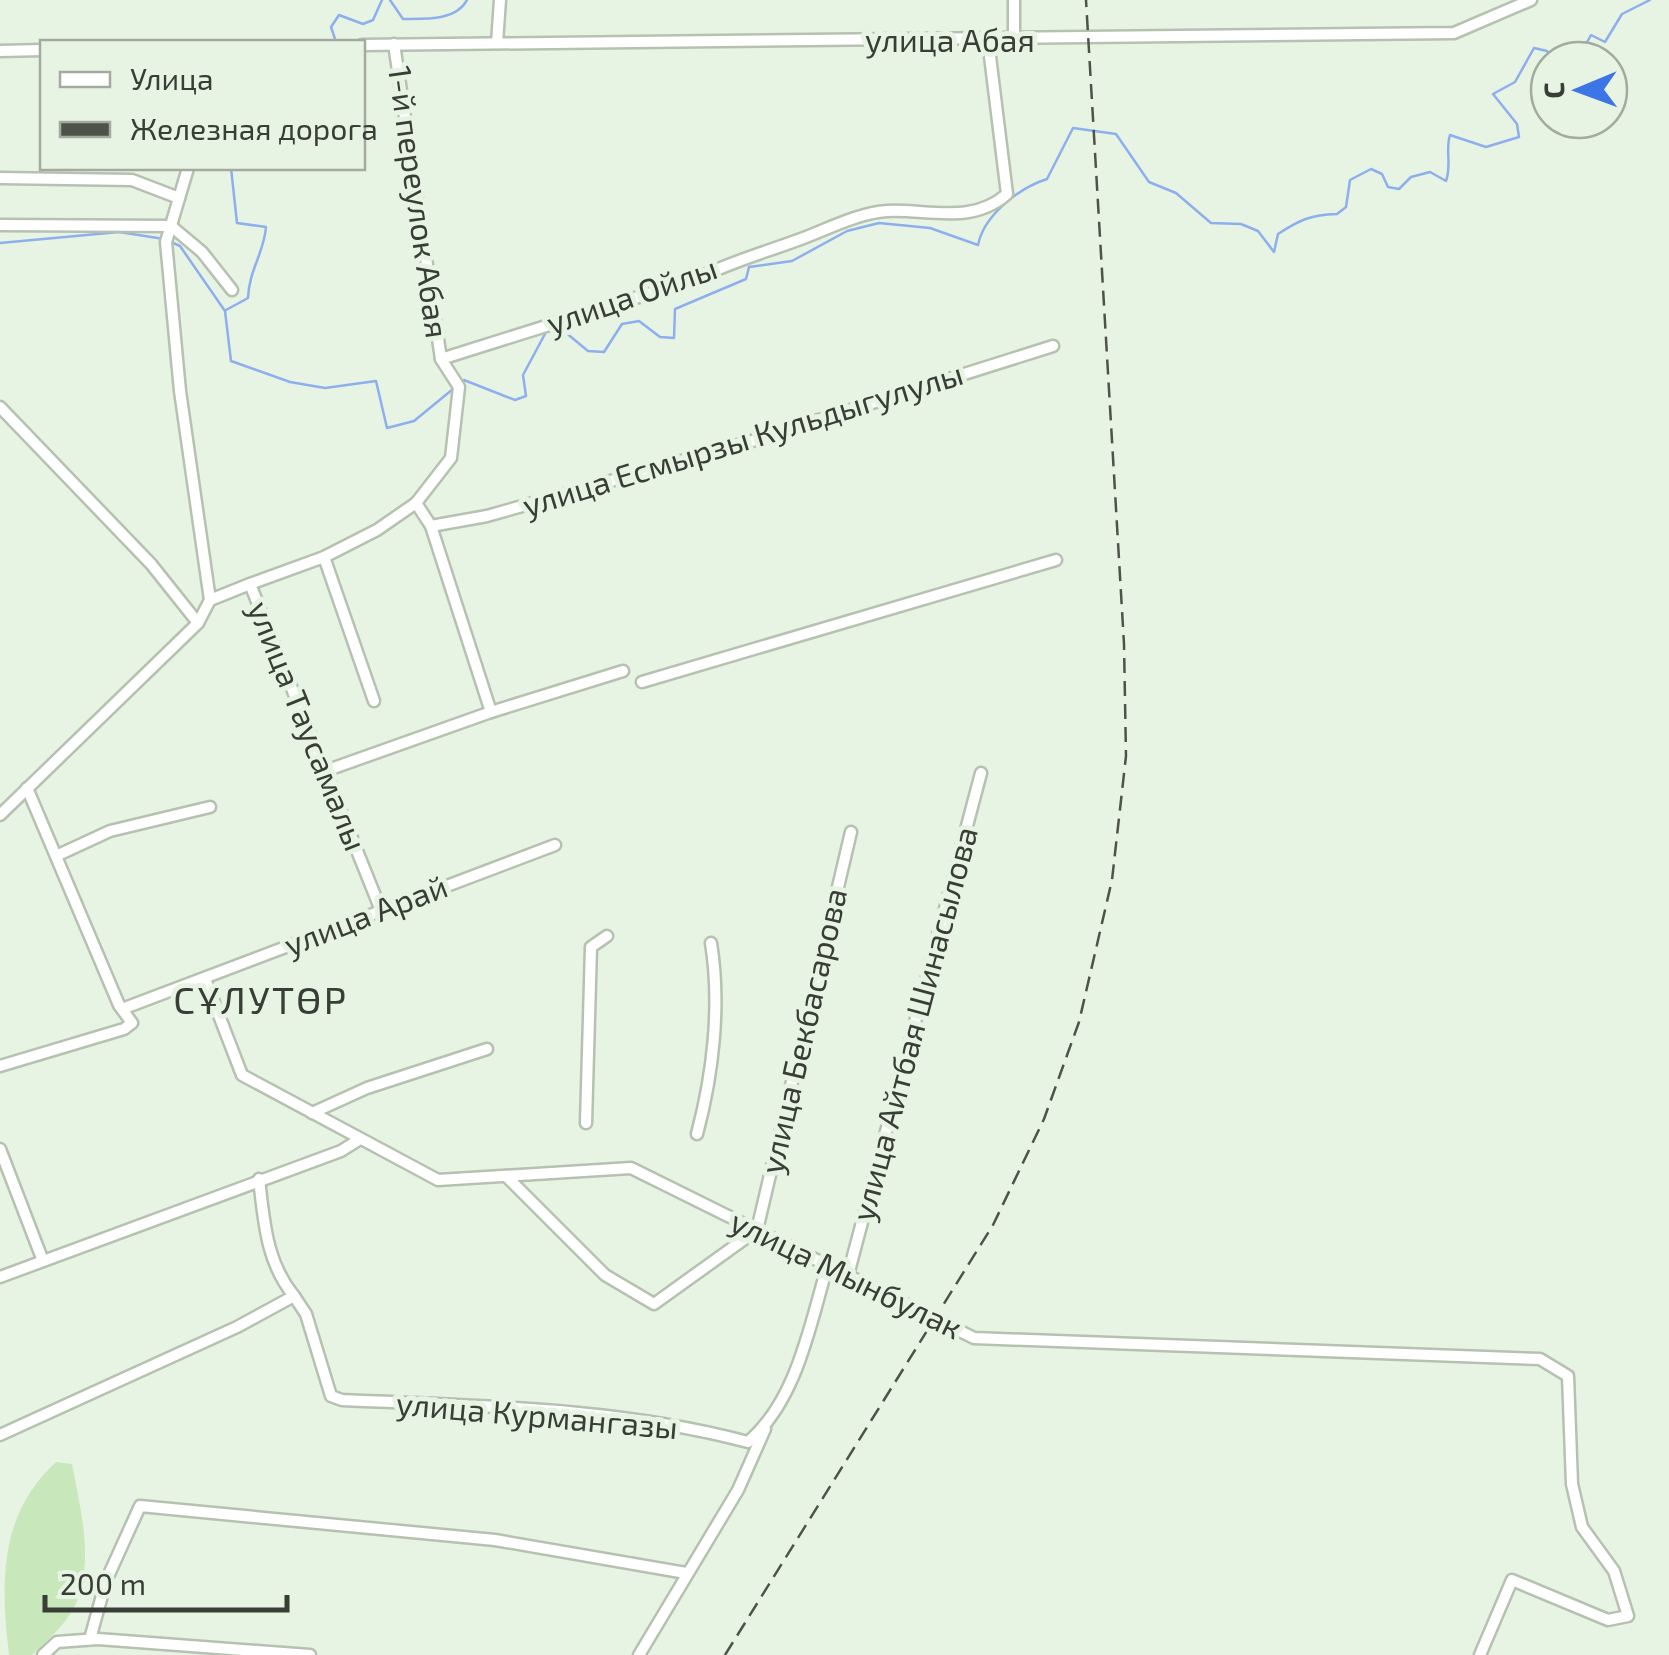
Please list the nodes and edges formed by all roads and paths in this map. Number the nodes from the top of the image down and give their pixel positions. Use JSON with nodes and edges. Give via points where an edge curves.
{"nodes":[{"id":1,"x":500,"y":0,"type":"edge"},
{"id":2,"x":1014,"y":0,"type":"edge"},
{"id":3,"x":1531,"y":0,"type":"edge"},
{"id":4,"x":988,"y":40,"type":"junction"},
{"id":5,"x":1014,"y":40,"type":"junction"},
{"id":6,"x":394,"y":44,"type":"junction"},
{"id":7,"x":498,"y":44,"type":"junction"},
{"id":8,"x":365,"y":45,"type":"edge"},
{"id":9,"x":40,"y":50,"type":"edge"},
{"id":10,"x":0,"y":51,"type":"edge"},
{"id":11,"x":187,"y":170,"type":"edge"},
{"id":12,"x":0,"y":178,"type":"edge"},
{"id":13,"x":179,"y":198,"type":"junction"},
{"id":14,"x":0,"y":226,"type":"edge"},
{"id":15,"x":171,"y":226,"type":"junction"},
{"id":16,"x":232,"y":290,"type":"dead end"},
{"id":17,"x":1053,"y":346,"type":"dead end"},
{"id":18,"x":441,"y":359,"type":"junction"},
{"id":19,"x":0,"y":406,"type":"edge"},
{"id":20,"x":416,"y":503,"type":"junction"},
{"id":21,"x":431,"y":526,"type":"junction"},
{"id":22,"x":324,"y":557,"type":"junction"},
{"id":23,"x":1056,"y":560,"type":"dead end"},
{"id":24,"x":250,"y":584,"type":"junction"},
{"id":25,"x":210,"y":600,"type":"junction"},
{"id":26,"x":198,"y":623,"type":"junction"},
{"id":27,"x":623,"y":670,"type":"dead end"},
{"id":28,"x":642,"y":682,"type":"dead end"},
{"id":29,"x":374,"y":701,"type":"dead end"},
{"id":30,"x":492,"y":712,"type":"junction"},
{"id":31,"x":325,"y":771,"type":"junction"},
{"id":32,"x":982,"y":773,"type":"dead end"},
{"id":33,"x":27,"y":788,"type":"junction"},
{"id":34,"x":210,"y":807,"type":"dead end"},
{"id":35,"x":0,"y":815,"type":"edge"},
{"id":36,"x":852,"y":832,"type":"dead end"},
{"id":37,"x":555,"y":845,"type":"dead end"},
{"id":38,"x":56,"y":856,"type":"junction"},
{"id":39,"x":380,"y":908,"type":"junction"},
{"id":40,"x":607,"y":936,"type":"dead end"},
{"id":41,"x":711,"y":943,"type":"dead end"},
{"id":42,"x":205,"y":980,"type":"junction"},
{"id":43,"x":122,"y":1008,"type":"junction"},
{"id":44,"x":488,"y":1048,"type":"dead end"},
{"id":45,"x":0,"y":1066,"type":"edge"},
{"id":46,"x":312,"y":1112,"type":"junction"},
{"id":47,"x":586,"y":1123,"type":"dead end"},
{"id":48,"x":697,"y":1134,"type":"dead end"},
{"id":49,"x":360,"y":1139,"type":"junction"},
{"id":50,"x":0,"y":1149,"type":"edge"},
{"id":51,"x":506,"y":1176,"type":"junction"},
{"id":52,"x":258,"y":1179,"type":"junction"},
{"id":53,"x":757,"y":1230,"type":"junction"},
{"id":54,"x":43,"y":1261,"type":"junction"},
{"id":55,"x":822,"y":1262,"type":"junction"},
{"id":56,"x":848,"y":1275,"type":"junction"},
{"id":57,"x":0,"y":1277,"type":"edge"},
{"id":58,"x":294,"y":1296,"type":"junction"},
{"id":59,"x":766,"y":1427,"type":"junction"},
{"id":60,"x":0,"y":1435,"type":"edge"},
{"id":61,"x":686,"y":1573,"type":"junction"},
{"id":62,"x":90,"y":1639,"type":"junction"},
{"id":63,"x":42,"y":1655,"type":"edge"},
{"id":64,"x":310,"y":1655,"type":"edge"},
{"id":65,"x":639,"y":1655,"type":"edge"},
{"id":66,"x":1480,"y":1655,"type":"edge"}],
"edges":[{"from":1,"to":7,"type":"street"},
{"from":2,"to":5,"type":"street"},
{"from":3,"to":5,"type":"street","name":"улица Абая","via":[[1454,34]]},
{"from":4,"to":5,"type":"street","name":"улица Абая"},
{"from":4,"to":7,"type":"street","name":"улица Абая"},
{"from":4,"to":18,"type":"street","name":"улица Ойлы","via":[[1007,194],[996,204],[943,215],[885,211]]},
{"from":6,"to":7,"type":"street","name":"улица Абая"},
{"from":6,"to":8,"type":"street","name":"улица Абая"},
{"from":6,"to":18,"type":"street","name":"1-й переулок Абая"},
{"from":9,"to":10,"type":"street"},
{"from":11,"to":13,"type":"street"},
{"from":12,"to":13,"type":"street","via":[[132,180]]},
{"from":13,"to":15,"type":"street"},
{"from":14,"to":15,"type":"street"},
{"from":15,"to":16,"type":"street"},
{"from":15,"to":25,"type":"street","via":[[166,242],[180,391]]},
{"from":17,"to":21,"type":"street","name":"улица Есмырзы Кульдыгулулы","via":[[733,446]]},
{"from":18,"to":20,"type":"street","via":[[459,387],[451,458]]},
{"from":19,"to":26,"type":"street","name":"улица Таусамалы","via":[[151,564]]},
{"from":20,"to":21,"type":"street"},
{"from":20,"to":22,"type":"street"},
{"from":21,"to":30,"type":"street"},
{"from":22,"to":24,"type":"street"},
{"from":22,"to":29,"type":"street"},
{"from":23,"to":28,"type":"street"},
{"from":24,"to":25,"type":"street","name":"улица Таусамалы"},
{"from":24,"to":31,"type":"street","name":"улица Таусамалы"},
{"from":25,"to":26,"type":"street"},
{"from":26,"to":33,"type":"street"},
{"from":27,"to":30,"type":"street"},
{"from":30,"to":31,"type":"street"},
{"from":31,"to":39,"type":"street","name":"улица Таусамалы"},
{"from":32,"to":56,"type":"street","name":"улица Айтбая Шинасылова"},
{"from":33,"to":35,"type":"street"},
{"from":33,"to":38,"type":"street"},
{"from":34,"to":38,"type":"street","via":[[110,831]]},
{"from":36,"to":53,"type":"street","name":"улица Бекбасарова"},
{"from":37,"to":39,"type":"street","name":"улица Арай"},
{"from":38,"to":43,"type":"street"},
{"from":39,"to":42,"type":"street","name":"улица Арай"},
{"from":40,"to":47,"type":"street","via":[[591,947]]},
{"from":41,"to":48,"type":"street","via":[[716,975],[708,1094]]},
{"from":42,"to":43,"type":"street","name":"улица Арай"},
{"from":42,"to":46,"type":"street","name":"улица Мынбулак","via":[[242,1075]]},
{"from":43,"to":45,"type":"street","via":[[131,1026]]},
{"from":44,"to":46,"type":"street"},
{"from":46,"to":49,"type":"street","name":"улица Мынбулак"},
{"from":49,"to":51,"type":"street","name":"улица Мынбулак","via":[[438,1180]]},
{"from":49,"to":52,"type":"street"},
{"from":50,"to":54,"type":"street"},
{"from":51,"to":53,"type":"street","name":"улица Мынбулак","via":[[631,1168]]},
{"from":51,"to":53,"type":"street","via":[[605,1275],[654,1304]]},
{"from":52,"to":54,"type":"street"},
{"from":52,"to":58,"type":"street","name":"улица Курмангазы","via":[[276,1271]]},
{"from":53,"to":55,"type":"street","name":"улица Мынбулак"},
{"from":54,"to":57,"type":"street"},
{"from":55,"to":56,"type":"street","name":"улица Мынбулак"},
{"from":55,"to":59,"type":"street","via":[[809,1331]]},
{"from":56,"to":66,"type":"street","name":"улица Мынбулак","via":[[974,1338],[1540,1359],[1568,1376],[1572,1484],[1582,1527],[1614,1571],[1628,1616],[1608,1620],[1512,1580]]},
{"from":58,"to":59,"type":"street","name":"улица Курмангазы","via":[[306,1314],[331,1396],[342,1400],[538,1409],[705,1430],[748,1442]]},
{"from":58,"to":60,"type":"street"},
{"from":59,"to":61,"type":"street","via":[[738,1490]]},
{"from":61,"to":62,"type":"street","via":[[494,1540],[140,1506],[106,1581]]},
{"from":61,"to":65,"type":"street"},
{"from":62,"to":63,"type":"street","via":[[57,1642]]},
{"from":62,"to":64,"type":"street"}]}
